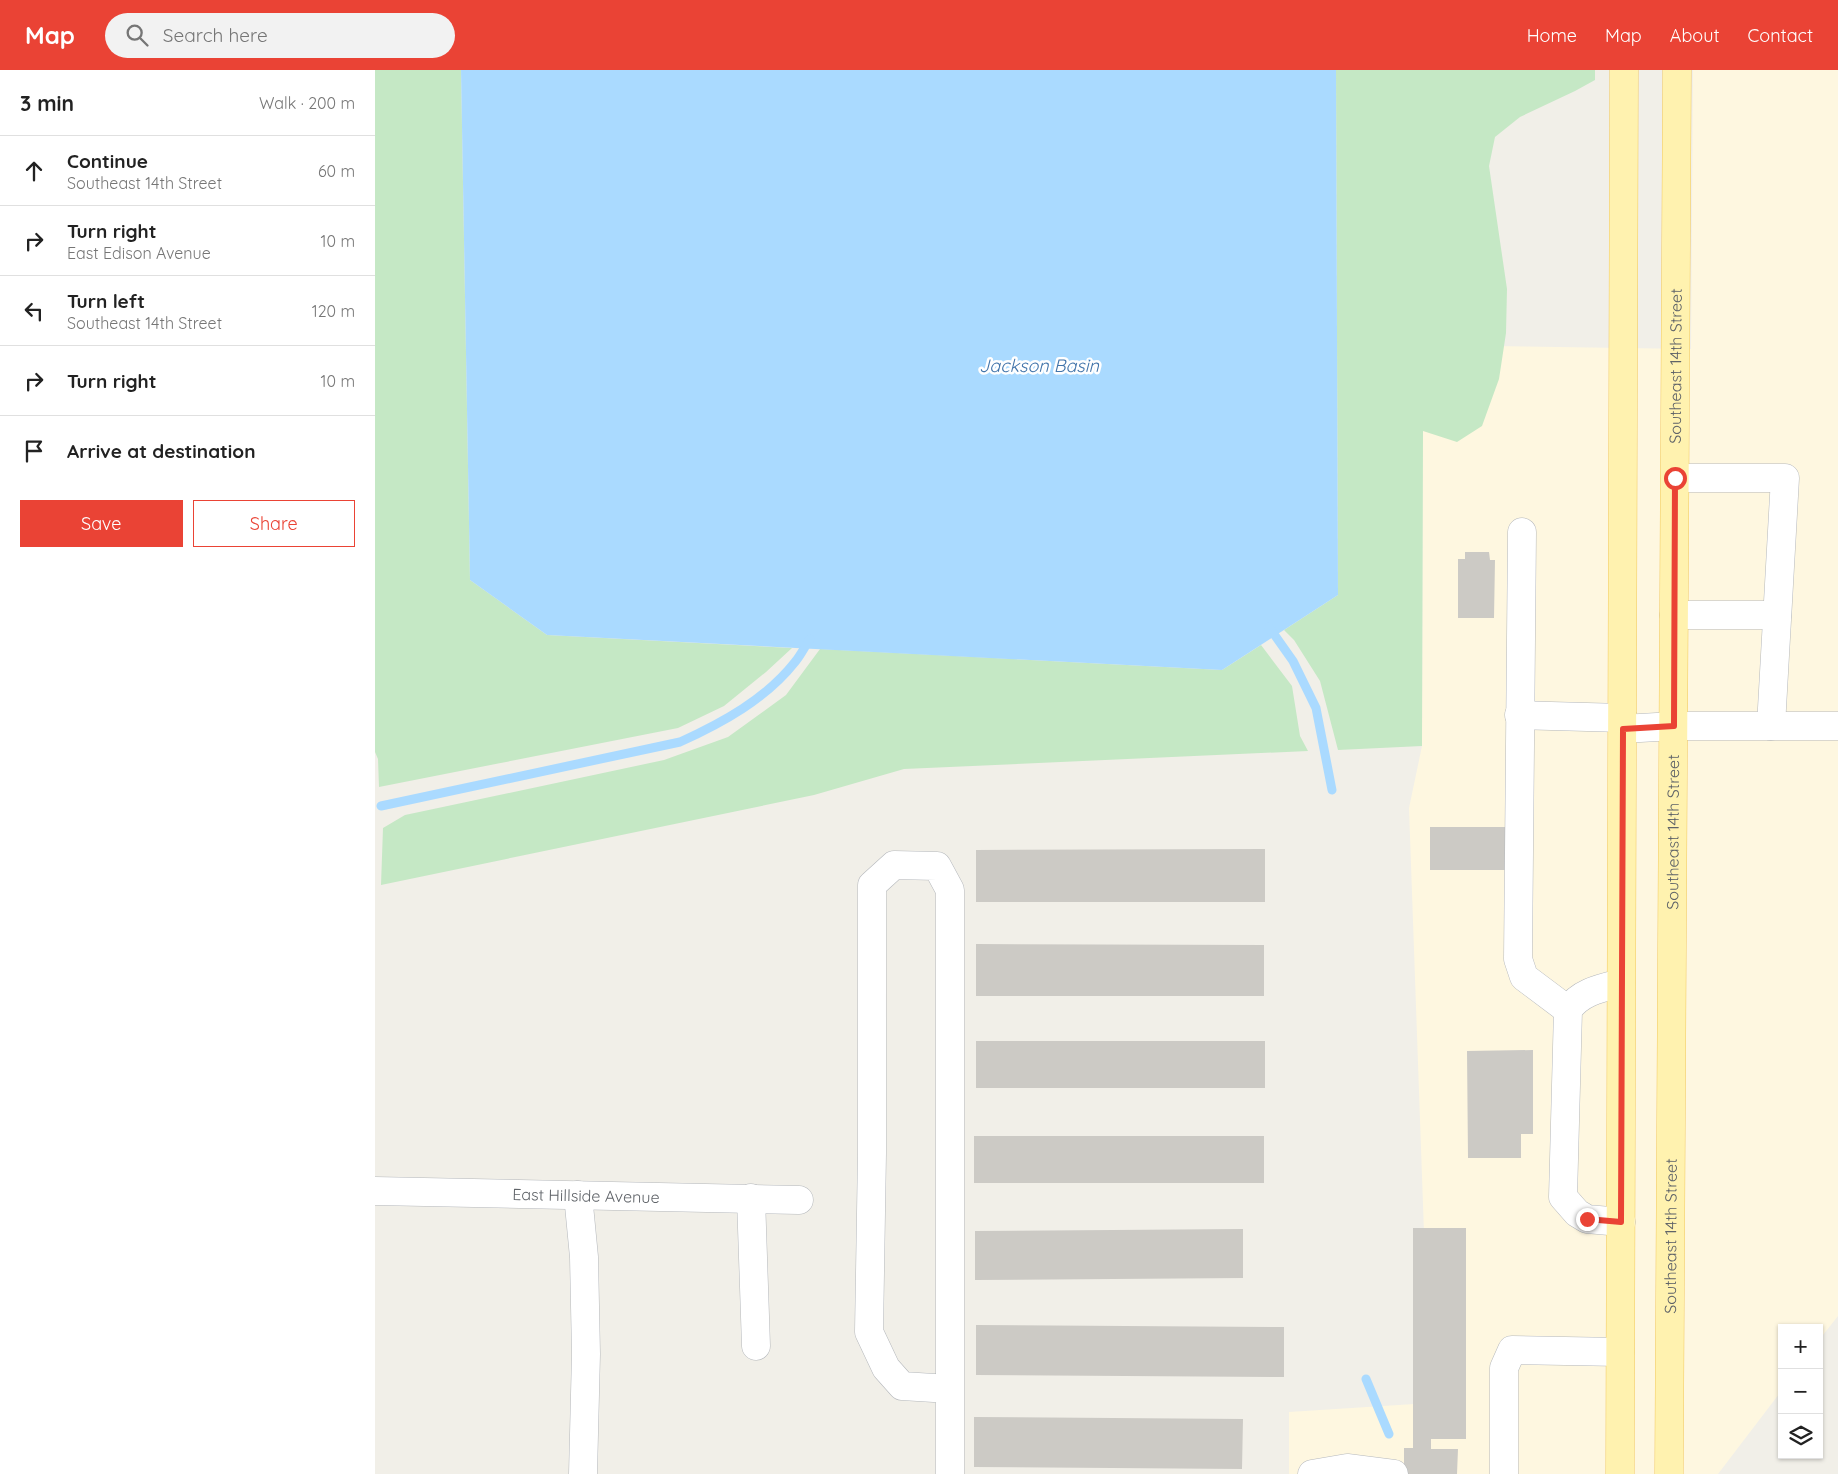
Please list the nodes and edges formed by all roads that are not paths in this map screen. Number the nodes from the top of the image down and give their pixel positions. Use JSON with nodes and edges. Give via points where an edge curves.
{"nodes":[{"id":1,"x":1624,"y":70,"type":"edge"},
{"id":2,"x":1677,"y":70,"type":"edge"},
{"id":3,"x":1675,"y":478,"type":"junction"},
{"id":4,"x":1522,"y":532,"type":"dead end"},
{"id":5,"x":1674,"y":615,"type":"junction"},
{"id":6,"x":1777,"y":615,"type":"junction"},
{"id":7,"x":1519,"y":715,"type":"junction"},
{"id":8,"x":1623,"y":723,"type":"junction"},
{"id":9,"x":1674,"y":726,"type":"junction"},
{"id":10,"x":1771,"y":726,"type":"junction"},
{"id":11,"x":1838,"y":726,"type":"edge"},
{"id":12,"x":1621,"y":983,"type":"junction"},
{"id":13,"x":1568,"y":1010,"type":"junction"},
{"id":14,"x":375,"y":1191,"type":"edge"},
{"id":15,"x":578,"y":1195,"type":"junction"},
{"id":16,"x":751,"y":1198,"type":"junction"},
{"id":17,"x":799,"y":1200,"type":"dead end"},
{"id":18,"x":1621,"y":1222,"type":"junction"},
{"id":19,"x":756,"y":1346,"type":"dead end"},
{"id":20,"x":1621,"y":1352,"type":"junction"},
{"id":21,"x":949,"y":1389,"type":"junction"},
{"id":22,"x":583,"y":1474,"type":"edge"},
{"id":23,"x":950,"y":1474,"type":"edge"},
{"id":24,"x":1311,"y":1474,"type":"edge"},
{"id":25,"x":1394,"y":1474,"type":"edge"},
{"id":26,"x":1504,"y":1474,"type":"edge"},
{"id":27,"x":1620,"y":1474,"type":"edge"},
{"id":28,"x":1669,"y":1474,"type":"edge"}],
"edges":[{"from":1,"to":8,"type":"main road"},
{"from":2,"to":3,"type":"main road","name":"Southeast 14th Street"},
{"from":3,"to":5,"type":"main road","name":"Southeast 14th Street"},
{"from":3,"to":6,"type":"street","via":[[1785,478]]},
{"from":4,"to":7,"type":"street"},
{"from":5,"to":6,"type":"street"},
{"from":5,"to":9,"type":"main road","name":"Southeast 14th Street"},
{"from":6,"to":10,"type":"street"},
{"from":7,"to":8,"type":"street"},
{"from":7,"to":13,"type":"street","via":[[1518,959],[1524,977]]},
{"from":8,"to":9,"type":"street"},
{"from":8,"to":12,"type":"main road"},
{"from":9,"to":10,"type":"street"},
{"from":9,"to":28,"type":"main road","name":"Southeast 14th Street"},
{"from":10,"to":11,"type":"street"},
{"from":12,"to":13,"type":"street","via":[[1588,992]]},
{"from":12,"to":18,"type":"main road"},
{"from":13,"to":18,"type":"street","via":[[1563,1197],[1587,1219]]},
{"from":14,"to":15,"type":"street","name":"East Hillside Avenue"},
{"from":15,"to":16,"type":"street","name":"East Hillside Avenue"},
{"from":15,"to":22,"type":"street","via":[[584,1257],[586,1354]]},
{"from":16,"to":17,"type":"street","name":"East Hillside Avenue"},
{"from":16,"to":19,"type":"street"},
{"from":18,"to":20,"type":"main road"},
{"from":20,"to":26,"type":"street","via":[[1513,1350],[1504,1368]]},
{"from":20,"to":27,"type":"main road"},
{"from":21,"to":21,"type":"street","via":[[949,890],[937,866],[894,865],[872,885],[869,1332],[885,1368],[902,1386]]},
{"from":21,"to":23,"type":"street"},
{"from":24,"to":25,"type":"street","via":[[1347,1468]]}]}
